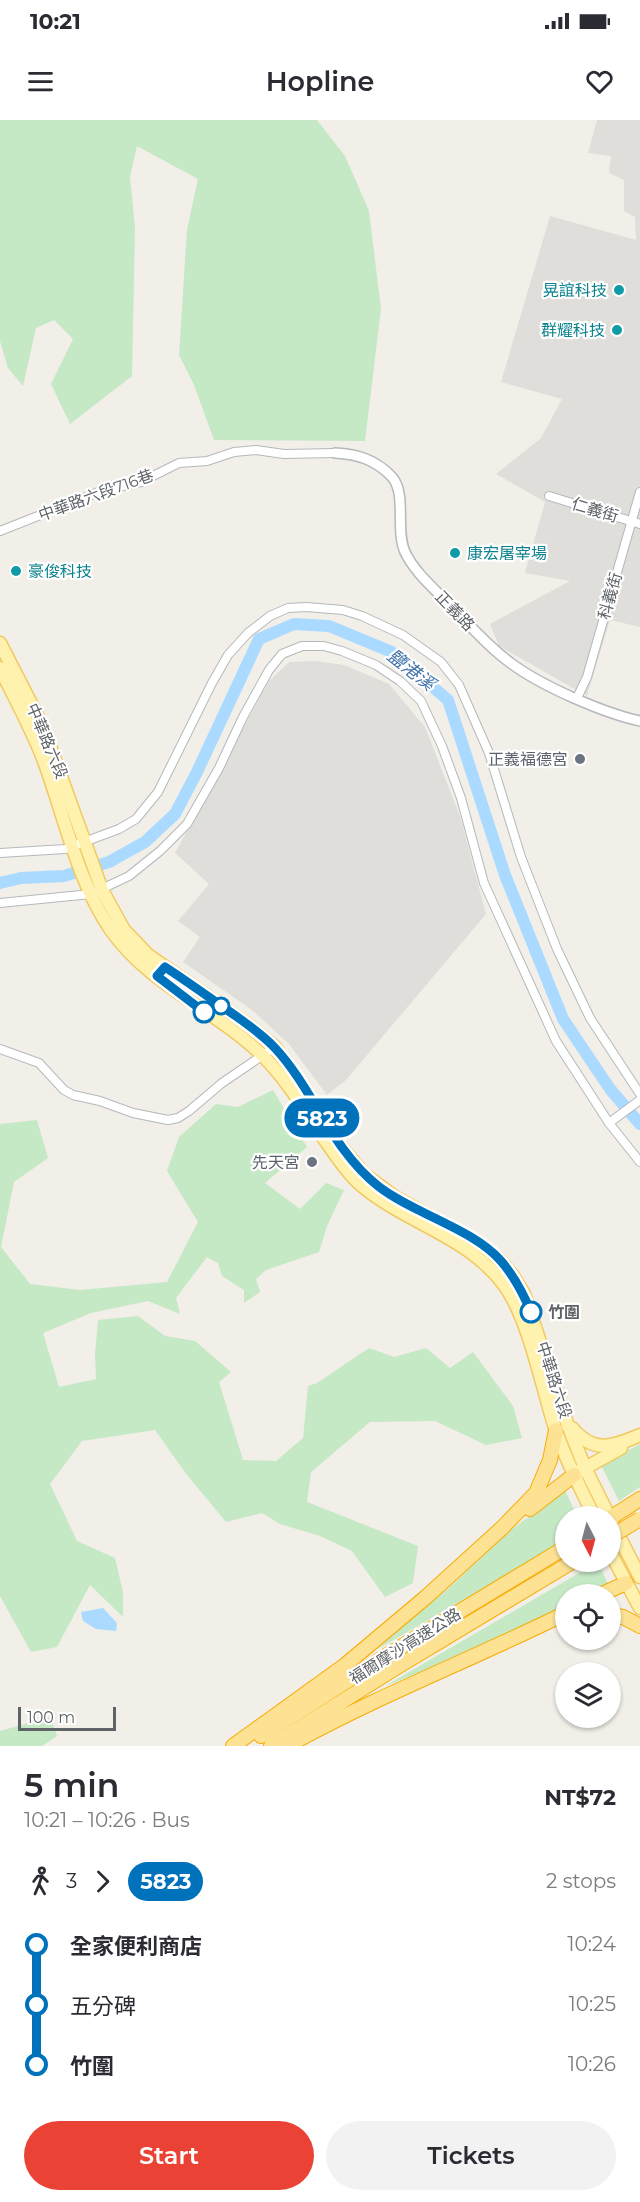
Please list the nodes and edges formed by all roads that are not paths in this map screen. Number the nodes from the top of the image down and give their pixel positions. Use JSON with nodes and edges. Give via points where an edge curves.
{"nodes":[{"id":1,"x":336,"y":453,"type":"joint"},
{"id":2,"x":640,"y":492,"type":"edge"},
{"id":3,"x":549,"y":496,"type":"dead end"},
{"id":4,"x":636,"y":523,"type":"edge"},
{"id":5,"x":0,"y":531,"type":"edge"},
{"id":6,"x":0,"y":643,"type":"edge"},
{"id":7,"x":0,"y":668,"type":"edge"},
{"id":8,"x":577,"y":698,"type":"junction"},
{"id":9,"x":640,"y":721,"type":"edge"},
{"id":10,"x":79,"y":845,"type":"junction"},
{"id":11,"x":0,"y":853,"type":"edge"},
{"id":12,"x":96,"y":892,"type":"junction"},
{"id":13,"x":0,"y":903,"type":"edge"},
{"id":14,"x":275,"y":1047,"type":"junction"},
{"id":15,"x":0,"y":1049,"type":"edge"},
{"id":16,"x":263,"y":1056,"type":"junction"},
{"id":17,"x":640,"y":1094,"type":"edge"},
{"id":18,"x":640,"y":1100,"type":"edge"},
{"id":19,"x":609,"y":1123,"type":"junction"},
{"id":20,"x":640,"y":1162,"type":"edge"},
{"id":21,"x":562,"y":1426,"type":"junction"},
{"id":22,"x":640,"y":1436,"type":"edge"},
{"id":23,"x":580,"y":1472,"type":"junction"},
{"id":24,"x":640,"y":1499,"type":"edge"},
{"id":25,"x":591,"y":1506,"type":"edge"},
{"id":26,"x":602,"y":1506,"type":"edge"},
{"id":27,"x":621,"y":1511,"type":"edge"},
{"id":28,"x":640,"y":1519,"type":"edge"},
{"id":29,"x":502,"y":1528,"type":"junction"},
{"id":30,"x":621,"y":1531,"type":"edge"},
{"id":31,"x":621,"y":1539,"type":"edge"},
{"id":32,"x":555,"y":1554,"type":"edge"},
{"id":33,"x":556,"y":1572,"type":"edge"},
{"id":34,"x":620,"y":1572,"type":"edge"},
{"id":35,"x":640,"y":1576,"type":"edge"},
{"id":36,"x":626,"y":1583,"type":"junction"},
{"id":37,"x":621,"y":1585,"type":"edge"},
{"id":38,"x":640,"y":1608,"type":"edge"},
{"id":39,"x":621,"y":1617,"type":"edge"},
{"id":40,"x":555,"y":1618,"type":"edge"},
{"id":41,"x":555,"y":1626,"type":"edge"},
{"id":42,"x":640,"y":1626,"type":"edge"},
{"id":43,"x":510,"y":1641,"type":"junction"},
{"id":44,"x":233,"y":1746,"type":"edge"},
{"id":45,"x":245,"y":1746,"type":"edge"},
{"id":46,"x":271,"y":1746,"type":"edge"},
{"id":47,"x":287,"y":1746,"type":"edge"}],
"edges":[{"from":1,"to":5,"type":"street","name":"中華路六段716巷","via":[[256,450],[179,463],[141,482],[101,491]]},
{"from":1,"to":8,"type":"street","name":"正義路","via":[[368,459],[393,478],[399,490],[399,534],[404,551],[414,567],[477,633],[512,664]]},
{"from":2,"to":4,"type":"street","name":"科義街"},
{"from":3,"to":4,"type":"street","name":"仁義街"},
{"from":4,"to":8,"type":"street","name":"科義街"},
{"from":6,"to":10,"type":"main road","name":"中華路六段","via":[[43,727]]},
{"from":7,"to":10,"type":"main road","name":"中華路六段","via":[[37,742]]},
{"from":8,"to":9,"type":"street","name":"正義路"},
{"from":10,"to":11,"type":"street","via":[[63,850]]},
{"from":10,"to":12,"type":"main road"},
{"from":10,"to":17,"type":"street","via":[[119,829],[147,808],[164,783],[228,656],[270,616],[288,608],[343,610],[393,630],[441,662],[459,685],[489,753],[521,857],[557,950],[590,1018]]},
{"from":12,"to":13,"type":"street"},
{"from":12,"to":14,"type":"main road","name":"中華路六段","via":[[148,955]]},
{"from":12,"to":16,"type":"main road","name":"中華路六段","via":[[110,929],[141,964]]},
{"from":12,"to":19,"type":"street","via":[[129,876],[188,824],[243,717],[282,654],[302,646],[324,646],[376,665],[421,701],[461,798],[484,883],[556,1041]]},
{"from":14,"to":16,"type":"street"},
{"from":14,"to":21,"type":"main road","name":"中華路六段","via":[[338,1143],[364,1174],[395,1197],[483,1246],[513,1276],[531,1312]]},
{"from":15,"to":16,"type":"street","via":[[39,1063],[73,1095],[168,1120],[189,1111]]},
{"from":16,"to":21,"type":"main road","name":"中華路六段","via":[[359,1184],[391,1207],[463,1245],[504,1284],[522,1319]]},
{"from":18,"to":19,"type":"street"},
{"from":19,"to":20,"type":"street"},
{"from":21,"to":22,"type":"main road","via":[[592,1445],[608,1447]]},
{"from":21,"to":23,"type":"main road","name":"中華路六段"},
{"from":21,"to":29,"type":"highway","via":[[536,1493]]},
{"from":22,"to":23,"type":"main road"},
{"from":23,"to":25,"type":"main road","name":"中華路六段"},
{"from":23,"to":26,"type":"main road","name":"中華路六段"},
{"from":23,"to":29,"type":"highway"},
{"from":24,"to":27,"type":"highway"},
{"from":28,"to":30,"type":"highway","bridge":true},
{"from":29,"to":44,"type":"highway","via":[[344,1666]]},
{"from":31,"to":35,"type":"main road","name":"中華路六段"},
{"from":32,"to":45,"type":"highway","name":"福爾摩沙高速公路"},
{"from":33,"to":46,"type":"highway","name":"福爾摩沙高速公路"},
{"from":34,"to":36,"type":"main road"},
{"from":35,"to":36,"type":"main road"},
{"from":36,"to":37,"type":"highway"},
{"from":36,"to":38,"type":"main road"},
{"from":39,"to":42,"type":"highway"},
{"from":40,"to":43,"type":"highway"},
{"from":41,"to":43,"type":"highway"},
{"from":43,"to":47,"type":"highway","via":[[359,1708]]}]}
